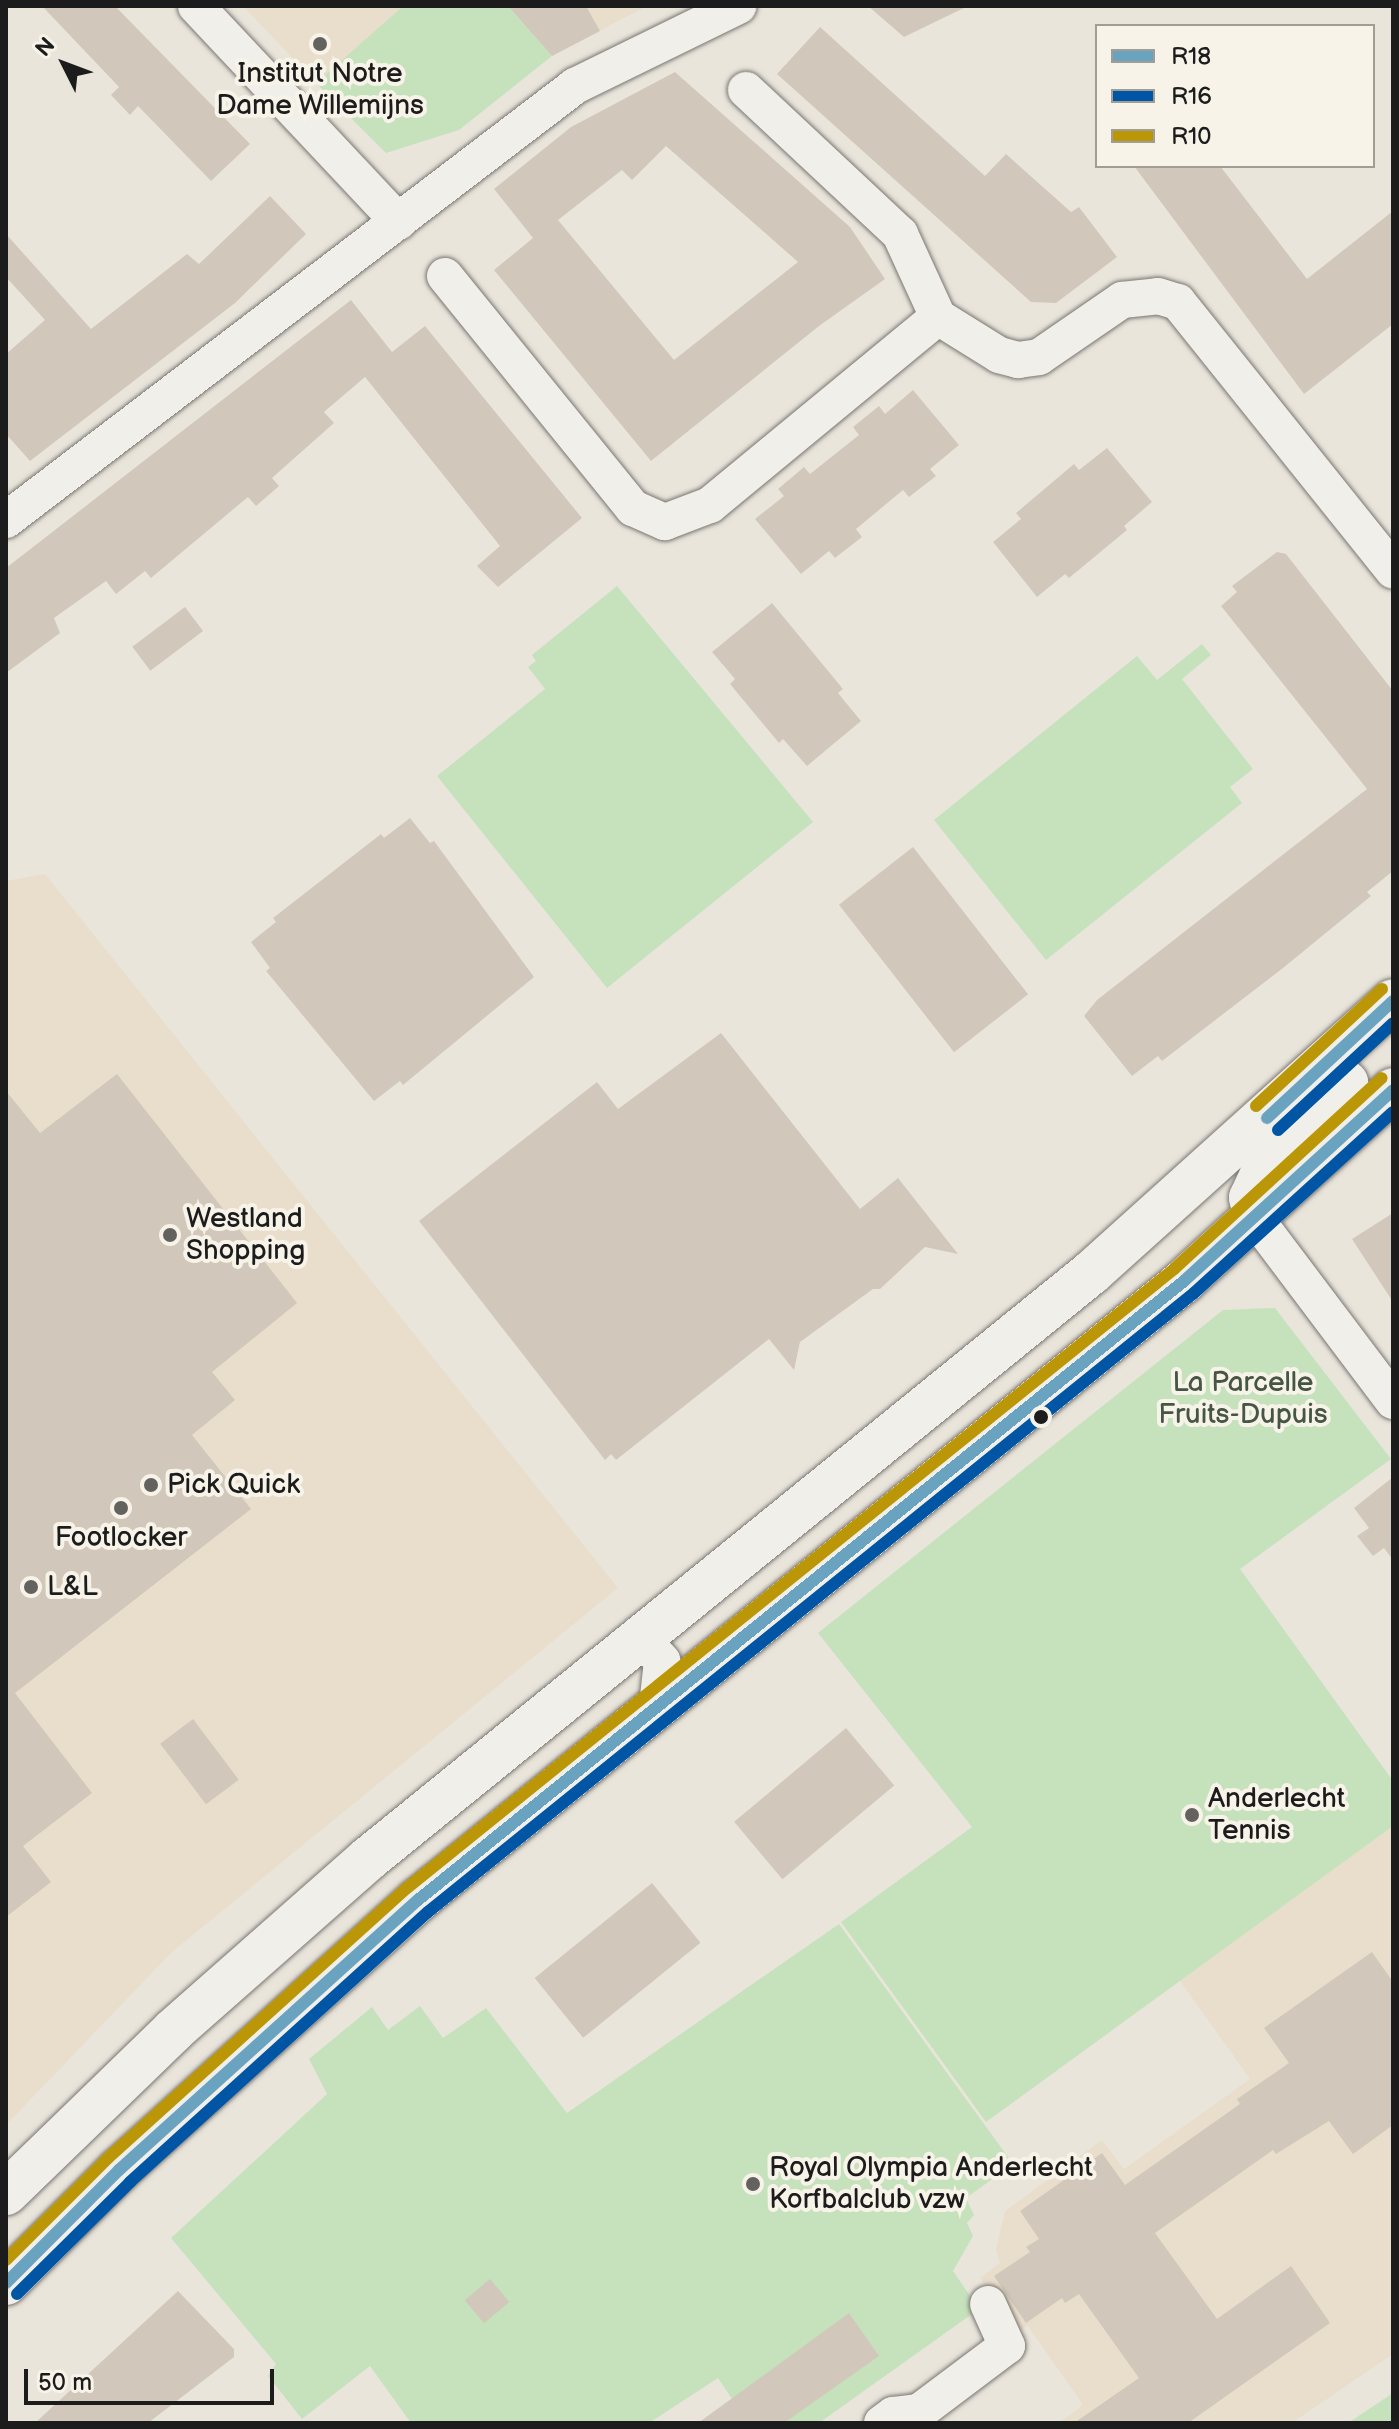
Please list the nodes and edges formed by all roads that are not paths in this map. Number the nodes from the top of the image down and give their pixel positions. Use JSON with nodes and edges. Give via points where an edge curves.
{"nodes":[{"id":1,"x":196,"y":6,"type":"edge"},
{"id":2,"x":738,"y":6,"type":"edge"},
{"id":3,"x":746,"y":90,"type":"dead end"},
{"id":4,"x":399,"y":222,"type":"junction"},
{"id":5,"x":445,"y":276,"type":"dead end"},
{"id":6,"x":938,"y":317,"type":"junction"},
{"id":7,"x":6,"y":520,"type":"edge"},
{"id":8,"x":1393,"y":570,"type":"edge"},
{"id":9,"x":1393,"y":1001,"type":"edge"},
{"id":10,"x":1393,"y":1037,"type":"edge"},
{"id":11,"x":1393,"y":1090,"type":"edge"},
{"id":12,"x":1256,"y":1219,"type":"junction"},
{"id":13,"x":1393,"y":1401,"type":"edge"},
{"id":14,"x":640,"y":1637,"type":"junction"},
{"id":15,"x":657,"y":1706,"type":"junction"},
{"id":16,"x":6,"y":2193,"type":"edge"},
{"id":17,"x":6,"y":2283,"type":"edge"},
{"id":18,"x":988,"y":2304,"type":"dead end"},
{"id":19,"x":882,"y":2423,"type":"edge"}],
"edges":[{"from":1,"to":4,"type":"street"},
{"from":2,"to":4,"type":"street","via":[[575,86]]},
{"from":3,"to":6,"type":"street","via":[[900,234]]},
{"from":4,"to":7,"type":"street"},
{"from":5,"to":6,"type":"street","via":[[633,508],[665,522],[710,505]]},
{"from":6,"to":8,"type":"street","via":[[999,355],[1018,360],[1061,346],[1122,300],[1158,296],[1178,302]]},
{"from":9,"to":14,"type":"main road","via":[[1141,1232]]},
{"from":10,"to":12,"type":"main road","via":[[1264,1170],[1251,1198]]},
{"from":11,"to":12,"type":"main road"},
{"from":12,"to":13,"type":"street"},
{"from":12,"to":15,"type":"main road","via":[[1059,1385]]},
{"from":14,"to":15,"type":"street","via":[[662,1661]]},
{"from":14,"to":16,"type":"main road","via":[[364,1862],[174,2030]]},
{"from":15,"to":17,"type":"main road","via":[[295,2008]]},
{"from":18,"to":19,"type":"street","via":[[1007,2346],[919,2412],[893,2415]]}]}
